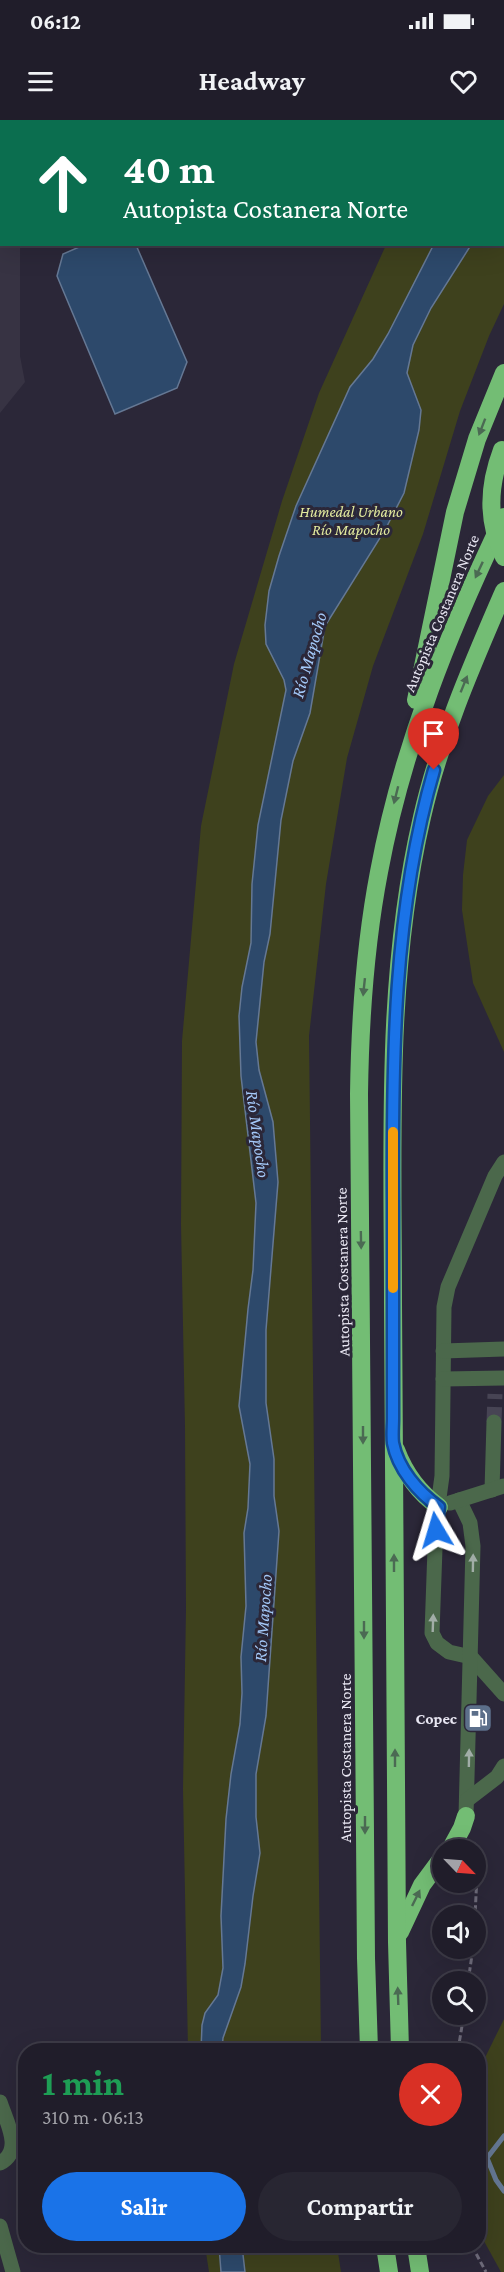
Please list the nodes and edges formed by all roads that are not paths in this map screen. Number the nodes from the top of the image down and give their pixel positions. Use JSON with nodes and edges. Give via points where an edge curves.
{"nodes":[{"id":1,"x":504,"y":373,"type":"edge"},
{"id":2,"x":503,"y":447,"type":"edge"},
{"id":3,"x":504,"y":517,"type":"edge"},
{"id":4,"x":504,"y":557,"type":"edge"},
{"id":5,"x":504,"y":591,"type":"edge"},
{"id":6,"x":504,"y":614,"type":"edge"},
{"id":7,"x":480,"y":646,"type":"junction"},
{"id":8,"x":412,"y":739,"type":"junction"},
{"id":9,"x":504,"y":1162,"type":"edge"},
{"id":10,"x":504,"y":1349,"type":"edge"},
{"id":11,"x":443,"y":1351,"type":"junction"},
{"id":12,"x":500,"y":1378,"type":"edge"},
{"id":13,"x":443,"y":1379,"type":"junction"},
{"id":14,"x":495,"y":1394,"type":"tunnel mouth"},
{"id":15,"x":494,"y":1422,"type":"tunnel mouth"},
{"id":16,"x":393,"y":1442,"type":"junction"},
{"id":17,"x":498,"y":1488,"type":"edge"},
{"id":18,"x":459,"y":1500,"type":"junction"},
{"id":19,"x":439,"y":1507,"type":"junction"},
{"id":20,"x":471,"y":1657,"type":"junction"},
{"id":21,"x":504,"y":1694,"type":"edge"},
{"id":22,"x":504,"y":1766,"type":"edge"},
{"id":23,"x":467,"y":1808,"type":"junction"},
{"id":24,"x":456,"y":1839,"type":"edge"},
{"id":25,"x":432,"y":1872,"type":"edge"},
{"id":26,"x":396,"y":1942,"type":"junction"},
{"id":27,"x":369,"y":2043,"type":"edge"},
{"id":28,"x":400,"y":2043,"type":"edge"},
{"id":29,"x":0,"y":2102,"type":"edge"},
{"id":30,"x":0,"y":2163,"type":"edge"},
{"id":31,"x":0,"y":2226,"type":"edge"},
{"id":32,"x":386,"y":2253,"type":"edge"},
{"id":33,"x":417,"y":2253,"type":"edge"},
{"id":34,"x":14,"y":2272,"type":"edge"},
{"id":35,"x":389,"y":2272,"type":"edge"},
{"id":36,"x":420,"y":2272,"type":"edge"}],
"edges":[{"from":1,"to":8,"type":"highway","one_way":true,"via":[[477,439],[455,512],[418,687]]},
{"from":2,"to":4,"type":"highway","bridge":true,"via":[[490,502]]},
{"from":3,"to":8,"type":"highway","name":"Autopista Costanera Norte","one_way":true,"via":[[446,646]]},
{"from":5,"to":7,"type":"highway"},
{"from":6,"to":7,"type":"highway"},
{"from":16,"to":7,"type":"highway","one_way":true,"via":[[393,1070],[402,934],[429,786]]},
{"from":8,"to":27,"type":"highway","name":"Autopista Costanera Norte","one_way":true,"via":[[379,872],[360,1034]]},
{"from":9,"to":11,"type":"street","via":[[448,1287]]},
{"from":10,"to":11,"type":"street"},
{"from":11,"to":13,"type":"street"},
{"from":12,"to":13,"type":"street"},
{"from":12,"to":14,"type":"street"},
{"from":13,"to":19,"type":"street"},
{"from":15,"to":17,"type":"street"},
{"from":16,"to":19,"type":"highway","via":[[408,1476]]},
{"from":26,"to":16,"type":"highway","one_way":true},
{"from":17,"to":18,"type":"street"},
{"from":18,"to":19,"type":"street"},
{"from":20,"to":18,"type":"street","one_way":true,"via":[[474,1546],[470,1524]]},
{"from":20,"to":19,"type":"street","one_way":true,"via":[[449,1652],[432,1633]]},
{"from":20,"to":21,"type":"street"},
{"from":23,"to":20,"type":"street","one_way":true},
{"from":22,"to":23,"type":"street"},
{"from":23,"to":24,"type":"highway"},
{"from":26,"to":25,"type":"highway","one_way":true},
{"from":28,"to":26,"type":"highway","one_way":true},
{"from":29,"to":30,"type":"street","via":[[14,2148]]},
{"from":31,"to":34,"type":"street"},
{"from":32,"to":35,"type":"highway"},
{"from":33,"to":36,"type":"highway"}]}
